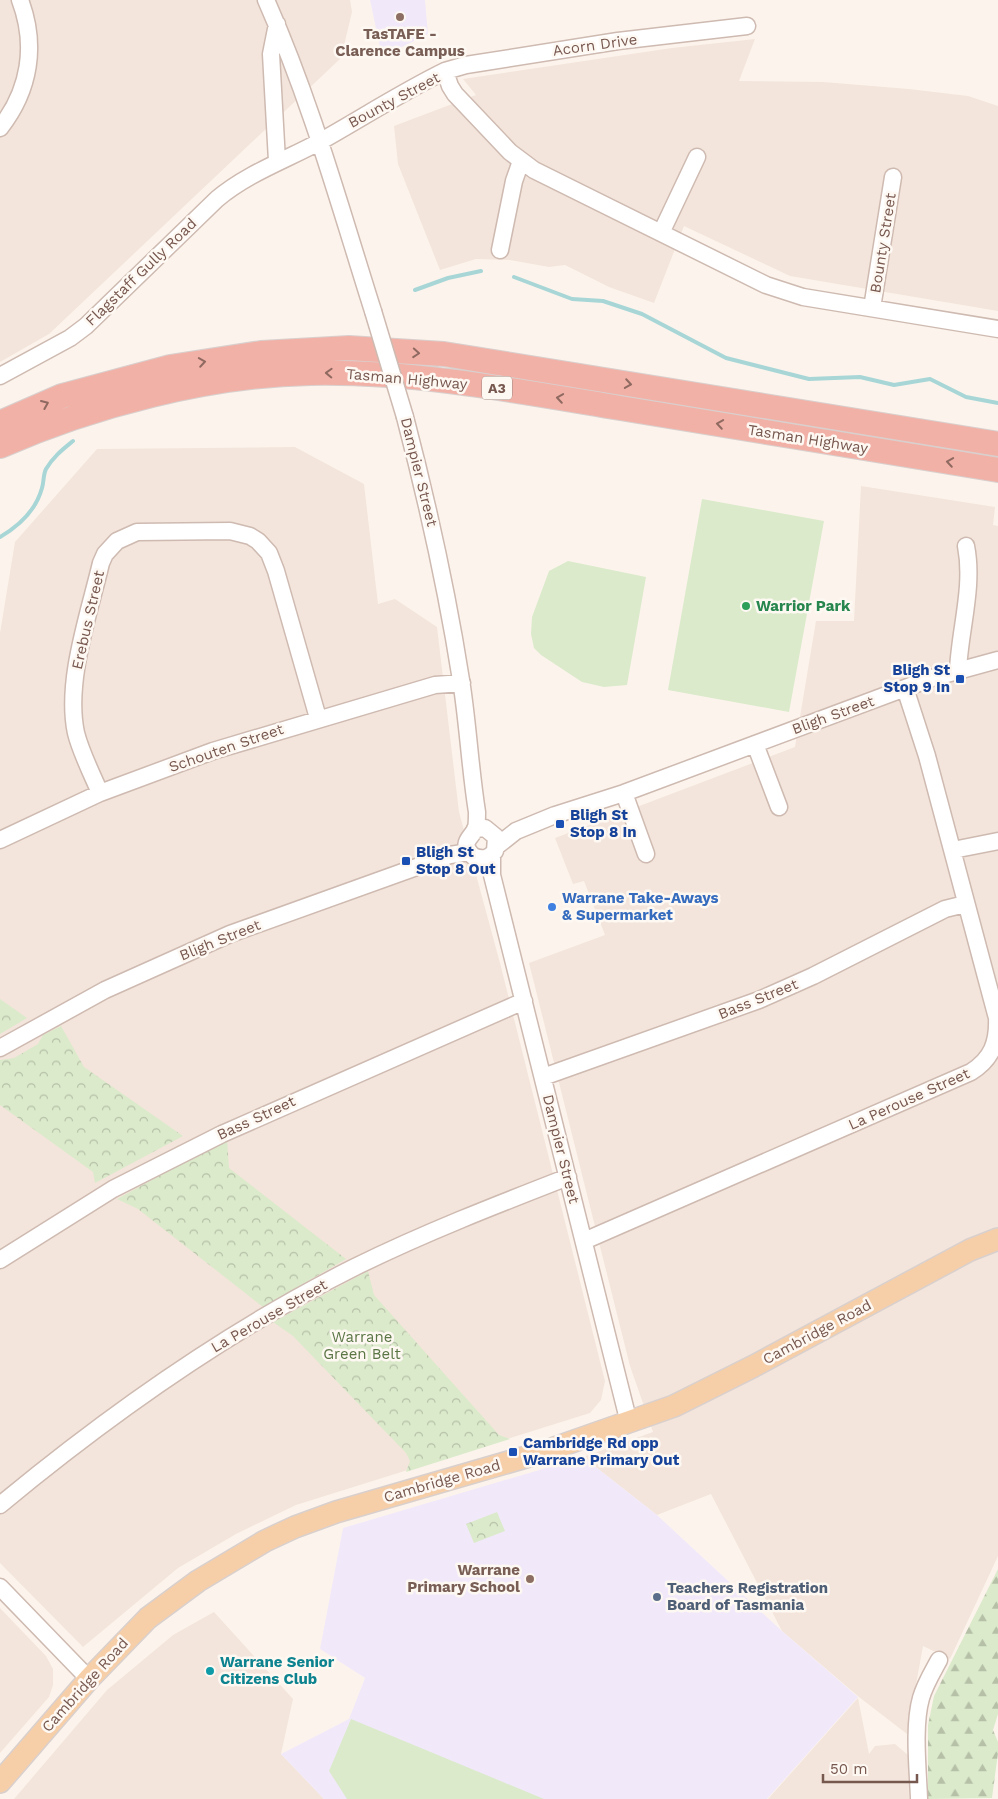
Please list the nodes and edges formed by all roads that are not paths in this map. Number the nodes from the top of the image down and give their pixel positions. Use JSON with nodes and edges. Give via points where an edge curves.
{"nodes":[{"id":1,"x":20,"y":0,"type":"edge"},
{"id":2,"x":266,"y":0,"type":"edge"},
{"id":3,"x":277,"y":24,"type":"junction"},
{"id":4,"x":747,"y":26,"type":"dead end"},
{"id":5,"x":444,"y":71,"type":"junction"},
{"id":6,"x":0,"y":128,"type":"edge"},
{"id":7,"x":320,"y":141,"type":"junction"},
{"id":8,"x":697,"y":157,"type":"dead end"},
{"id":9,"x":278,"y":161,"type":"junction"},
{"id":10,"x":521,"y":161,"type":"junction"},
{"id":11,"x":894,"y":177,"type":"dead end"},
{"id":12,"x":660,"y":233,"type":"junction"},
{"id":13,"x":500,"y":250,"type":"dead end"},
{"id":14,"x":872,"y":308,"type":"junction"},
{"id":15,"x":998,"y":329,"type":"edge"},
{"id":16,"x":0,"y":376,"type":"edge"},
{"id":17,"x":0,"y":422,"type":"edge"},
{"id":18,"x":998,"y":444,"type":"edge"},
{"id":19,"x":0,"y":446,"type":"edge"},
{"id":20,"x":998,"y":470,"type":"edge"},
{"id":21,"x":966,"y":546,"type":"dead end"},
{"id":22,"x":998,"y":660,"type":"edge"},
{"id":23,"x":958,"y":670,"type":"junction"},
{"id":24,"x":462,"y":683,"type":"junction"},
{"id":25,"x":906,"y":688,"type":"junction"},
{"id":26,"x":318,"y":718,"type":"junction"},
{"id":27,"x":755,"y":744,"type":"junction"},
{"id":28,"x":100,"y":793,"type":"junction"},
{"id":29,"x":624,"y":793,"type":"junction"},
{"id":30,"x":779,"y":807,"type":"dead end"},
{"id":31,"x":0,"y":840,"type":"edge"},
{"id":32,"x":998,"y":841,"type":"edge"},
{"id":33,"x":482,"y":843,"type":"junction"},
{"id":34,"x":953,"y":850,"type":"junction"},
{"id":35,"x":646,"y":854,"type":"dead end"},
{"id":36,"x":965,"y":904,"type":"junction"},
{"id":37,"x":524,"y":1001,"type":"junction"},
{"id":38,"x":0,"y":1048,"type":"edge"},
{"id":39,"x":543,"y":1077,"type":"junction"},
{"id":40,"x":568,"y":1177,"type":"junction"},
{"id":41,"x":998,"y":1239,"type":"edge"},
{"id":42,"x":584,"y":1241,"type":"junction"},
{"id":43,"x":0,"y":1260,"type":"edge"},
{"id":44,"x":629,"y":1423,"type":"junction"},
{"id":45,"x":0,"y":1504,"type":"edge"},
{"id":46,"x":0,"y":1587,"type":"edge"},
{"id":47,"x":930,"y":1665,"type":"dead end"},
{"id":48,"x":89,"y":1679,"type":"junction"},
{"id":49,"x":0,"y":1782,"type":"edge"},
{"id":50,"x":919,"y":1799,"type":"edge"}],
"edges":[{"from":1,"to":6,"type":"street","via":[[29,37],[28,68],[15,105]]},
{"from":2,"to":3,"type":"street"},
{"from":3,"to":7,"type":"street"},
{"from":3,"to":9,"type":"street","via":[[272,54]]},
{"from":4,"to":5,"type":"street","name":"Acorn Drive","via":[[618,41]]},
{"from":5,"to":7,"type":"street","name":"Bounty Street"},
{"from":5,"to":10,"type":"street","name":"Bounty Street","via":[[455,94]]},
{"from":7,"to":9,"type":"street","name":"Flagstaff Gully Road"},
{"from":7,"to":24,"type":"street","name":"Dampier Street","bridge":true,"via":[[405,418],[435,537]]},
{"from":8,"to":12,"type":"street"},
{"from":9,"to":16,"type":"street","name":"Flagstaff Gully Road","via":[[217,199],[111,304],[70,338]]},
{"from":10,"to":12,"type":"street","name":"Bounty Street"},
{"from":10,"to":13,"type":"street"},
{"from":11,"to":14,"type":"street","name":"Bounty Street"},
{"from":12,"to":14,"type":"street","name":"Bounty Street","via":[[780,290]]},
{"from":14,"to":15,"type":"street","name":"Bounty Street"},
{"from":17,"to":18,"type":"highway","name":"Tasman Highway","number":"A3","one_way":true,"via":[[62,396],[170,367],[261,353],[349,348],[444,354]]},
{"from":20,"to":19,"type":"highway","name":"Tasman Highway","number":"A3","one_way":true,"via":[[520,391],[439,380],[310,373],[237,380],[96,408]]},
{"from":21,"to":23,"type":"street","via":[[969,579],[959,640]]},
{"from":22,"to":23,"type":"street","name":"Bligh Street"},
{"from":23,"to":25,"type":"street","name":"Bligh Street"},
{"from":24,"to":26,"type":"street","name":"Schouten Street","via":[[435,685]]},
{"from":24,"to":33,"type":"street","name":"Dampier Street"},
{"from":25,"to":27,"type":"street","name":"Bligh Street"},
{"from":25,"to":34,"type":"street","name":"La Perouse Street"},
{"from":26,"to":28,"type":"street","name":"Schouten Street","via":[[213,751]]},
{"from":26,"to":28,"type":"street","name":"Erebus Street","via":[[276,571],[264,546],[250,536],[230,531],[150,531],[127,536],[111,546],[100,563],[74,684],[76,733]]},
{"from":27,"to":29,"type":"street","name":"Bligh Street"},
{"from":27,"to":30,"type":"street"},
{"from":28,"to":31,"type":"street","name":"Schouten Street"},
{"from":29,"to":33,"type":"street","name":"Bligh Street"},
{"from":29,"to":35,"type":"street"},
{"from":32,"to":34,"type":"street"},
{"from":33,"to":37,"type":"street","name":"Dampier Street"},
{"from":33,"to":38,"type":"street","name":"Bligh Street","via":[[230,934],[105,990]]},
{"from":34,"to":36,"type":"street","name":"La Perouse Street"},
{"from":36,"to":39,"type":"street","name":"Bass Street","via":[[946,909],[760,1000]]},
{"from":36,"to":42,"type":"street","name":"La Perouse Street","via":[[998,1026],[995,1046],[980,1066]]},
{"from":37,"to":39,"type":"street","name":"Dampier Street"},
{"from":37,"to":43,"type":"street","name":"Bass Street","via":[[222,1134],[113,1189]]},
{"from":39,"to":40,"type":"street","name":"Dampier Street"},
{"from":40,"to":42,"type":"street","name":"Dampier Street"},
{"from":40,"to":45,"type":"street","name":"La Perouse Street","via":[[466,1216],[355,1268],[273,1312],[106,1421]]},
{"from":41,"to":44,"type":"main road","name":"Cambridge Road","via":[[970,1250],[704,1392]]},
{"from":42,"to":44,"type":"street","name":"Dampier Street"},
{"from":44,"to":48,"type":"main road","name":"Cambridge Road","via":[[295,1527],[233,1559],[162,1607],[131,1634]]},
{"from":46,"to":48,"type":"street"},
{"from":47,"to":50,"type":"street","via":[[920,1701]]},
{"from":48,"to":49,"type":"main road","name":"Cambridge Road"}]}
